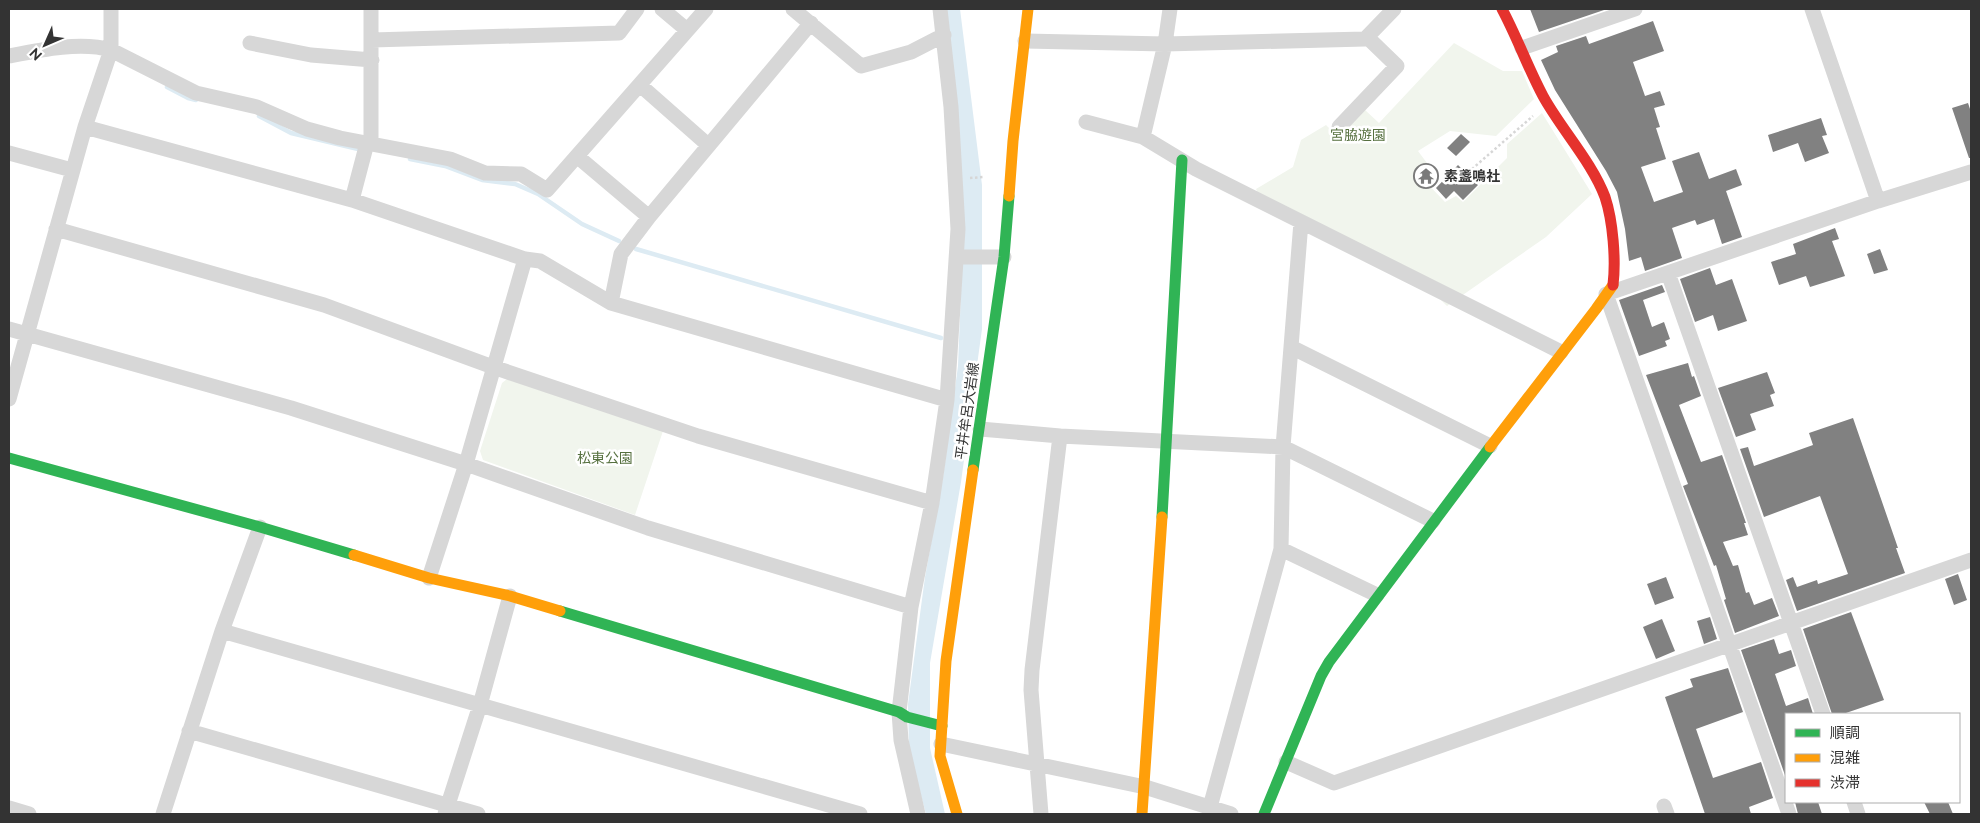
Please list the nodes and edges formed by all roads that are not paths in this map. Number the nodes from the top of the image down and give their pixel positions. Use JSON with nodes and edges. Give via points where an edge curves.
{"nodes":[{"id":1,"x":111,"y":9,"type":"edge"},
{"id":2,"x":371,"y":9,"type":"edge"},
{"id":3,"x":637,"y":9,"type":"edge"},
{"id":4,"x":662,"y":9,"type":"edge"},
{"id":5,"x":706,"y":9,"type":"edge"},
{"id":6,"x":794,"y":9,"type":"edge"},
{"id":7,"x":940,"y":9,"type":"edge"},
{"id":8,"x":1028,"y":9,"type":"edge"},
{"id":9,"x":1170,"y":9,"type":"edge"},
{"id":10,"x":1394,"y":9,"type":"edge"},
{"id":11,"x":1502,"y":9,"type":"edge"},
{"id":12,"x":1635,"y":9,"type":"edge"},
{"id":13,"x":1812,"y":9,"type":"edge"},
{"id":14,"x":811,"y":23,"type":"junction"},
{"id":15,"x":687,"y":30,"type":"junction"},
{"id":16,"x":944,"y":35,"type":"junction"},
{"id":17,"x":1367,"y":37,"type":"junction"},
{"id":18,"x":372,"y":40,"type":"junction"},
{"id":19,"x":1025,"y":41,"type":"junction"},
{"id":20,"x":250,"y":43,"type":"dead end"},
{"id":21,"x":1165,"y":44,"type":"junction"},
{"id":22,"x":1522,"y":48,"type":"junction"},
{"id":23,"x":111,"y":50,"type":"junction"},
{"id":24,"x":9,"y":56,"type":"edge"},
{"id":25,"x":372,"y":60,"type":"junction"},
{"id":26,"x":640,"y":85,"type":"junction"},
{"id":27,"x":1086,"y":122,"type":"dead end"},
{"id":28,"x":85,"y":127,"type":"junction"},
{"id":29,"x":1339,"y":127,"type":"dead end"},
{"id":30,"x":1143,"y":138,"type":"junction"},
{"id":31,"x":369,"y":143,"type":"junction"},
{"id":32,"x":708,"y":145,"type":"junction"},
{"id":33,"x":9,"y":153,"type":"edge"},
{"id":34,"x":578,"y":157,"type":"junction"},
{"id":35,"x":1182,"y":160,"type":"junction"},
{"id":36,"x":72,"y":170,"type":"junction"},
{"id":37,"x":1971,"y":172,"type":"edge"},
{"id":38,"x":352,"y":200,"type":"junction"},
{"id":39,"x":1878,"y":201,"type":"junction"},
{"id":40,"x":649,"y":217,"type":"junction"},
{"id":41,"x":1301,"y":222,"type":"junction"},
{"id":42,"x":56,"y":229,"type":"junction"},
{"id":43,"x":957,"y":257,"type":"junction"},
{"id":44,"x":1004,"y":257,"type":"junction"},
{"id":45,"x":525,"y":259,"type":"junction"},
{"id":46,"x":1668,"y":273,"type":"junction"},
{"id":47,"x":1606,"y":294,"type":"junction"},
{"id":48,"x":610,"y":303,"type":"junction"},
{"id":49,"x":9,"y":329,"type":"edge"},
{"id":50,"x":26,"y":335,"type":"junction"},
{"id":51,"x":1291,"y":347,"type":"junction"},
{"id":52,"x":1561,"y":352,"type":"junction"},
{"id":53,"x":493,"y":366,"type":"junction"},
{"id":54,"x":9,"y":399,"type":"edge"},
{"id":55,"x":947,"y":400,"type":"junction"},
{"id":56,"x":980,"y":429,"type":"junction"},
{"id":57,"x":1060,"y":436,"type":"junction"},
{"id":58,"x":1168,"y":442,"type":"junction"},
{"id":59,"x":1490,"y":446,"type":"junction"},
{"id":60,"x":1283,"y":447,"type":"junction"},
{"id":61,"x":9,"y":458,"type":"edge"},
{"id":62,"x":466,"y":464,"type":"junction"},
{"id":63,"x":932,"y":502,"type":"junction"},
{"id":64,"x":1433,"y":520,"type":"junction"},
{"id":65,"x":260,"y":527,"type":"junction"},
{"id":66,"x":1281,"y":549,"type":"junction"},
{"id":67,"x":1971,"y":560,"type":"edge"},
{"id":68,"x":429,"y":578,"type":"junction"},
{"id":69,"x":1377,"y":595,"type":"junction"},
{"id":70,"x":510,"y":596,"type":"junction"},
{"id":71,"x":911,"y":607,"type":"junction"},
{"id":72,"x":1790,"y":622,"type":"junction"},
{"id":73,"x":222,"y":631,"type":"junction"},
{"id":74,"x":1730,"y":643,"type":"junction"},
{"id":75,"x":480,"y":705,"type":"junction"},
{"id":76,"x":1823,"y":713,"type":"edge"},
{"id":77,"x":903,"y":714,"type":"junction"},
{"id":78,"x":937,"y":725,"type":"junction"},
{"id":79,"x":189,"y":731,"type":"junction"},
{"id":80,"x":941,"y":744,"type":"junction"},
{"id":81,"x":1286,"y":762,"type":"junction"},
{"id":82,"x":1037,"y":766,"type":"junction"},
{"id":83,"x":1145,"y":787,"type":"junction"},
{"id":84,"x":1785,"y":802,"type":"edge"},
{"id":85,"x":1210,"y":807,"type":"junction"},
{"id":86,"x":9,"y":808,"type":"edge"},
{"id":87,"x":446,"y":810,"type":"edge"},
{"id":88,"x":29,"y":814,"type":"edge"},
{"id":89,"x":163,"y":814,"type":"edge"},
{"id":90,"x":478,"y":814,"type":"edge"},
{"id":91,"x":860,"y":814,"type":"edge"},
{"id":92,"x":918,"y":814,"type":"edge"},
{"id":93,"x":957,"y":814,"type":"edge"},
{"id":94,"x":1041,"y":814,"type":"edge"},
{"id":95,"x":1142,"y":814,"type":"edge"},
{"id":96,"x":1232,"y":814,"type":"edge"},
{"id":97,"x":1264,"y":814,"type":"edge"}],
"edges":[{"from":1,"to":23,"type":"street"},
{"from":2,"to":18,"type":"street"},
{"from":3,"to":18,"type":"street","via":[[619,33]]},
{"from":4,"to":15,"type":"street"},
{"from":5,"to":15,"type":"street"},
{"from":6,"to":14,"type":"street"},
{"from":7,"to":16,"type":"street"},
{"from":8,"to":19,"type":"street","name":"平井牟呂大岩線"},
{"from":9,"to":21,"type":"street"},
{"from":10,"to":17,"type":"street"},
{"from":11,"to":22,"type":"street"},
{"from":12,"to":22,"type":"street"},
{"from":13,"to":39,"type":"street"},
{"from":14,"to":16,"type":"street","via":[[861,66],[911,52]]},
{"from":14,"to":32,"type":"street"},
{"from":15,"to":26,"type":"street"},
{"from":16,"to":43,"type":"street","via":[[956,174]]},
{"from":17,"to":21,"type":"street"},
{"from":17,"to":29,"type":"street","via":[[1397,66]]},
{"from":18,"to":25,"type":"street"},
{"from":19,"to":21,"type":"street"},
{"from":19,"to":44,"type":"street","name":"平井牟呂大岩線"},
{"from":20,"to":25,"type":"street","via":[[311,55]]},
{"from":21,"to":30,"type":"street"},
{"from":22,"to":47,"type":"street","via":[[1548,104],[1605,198],[1614,262],[1613,284]]},
{"from":23,"to":24,"type":"street","via":[[80,46]]},
{"from":23,"to":28,"type":"street"},
{"from":23,"to":31,"type":"street","via":[[196,93],[257,107],[307,129]]},
{"from":25,"to":31,"type":"street"},
{"from":26,"to":32,"type":"street"},
{"from":26,"to":34,"type":"street"},
{"from":27,"to":30,"type":"street"},
{"from":28,"to":36,"type":"street"},
{"from":28,"to":38,"type":"street"},
{"from":30,"to":35,"type":"street"},
{"from":31,"to":34,"type":"street","via":[[450,159],[486,173],[521,174],[547,190]]},
{"from":31,"to":38,"type":"street"},
{"from":32,"to":40,"type":"street"},
{"from":33,"to":36,"type":"street"},
{"from":34,"to":40,"type":"street"},
{"from":35,"to":41,"type":"street"},
{"from":35,"to":58,"type":"street"},
{"from":36,"to":42,"type":"street"},
{"from":37,"to":39,"type":"street"},
{"from":38,"to":45,"type":"street"},
{"from":39,"to":46,"type":"street"},
{"from":40,"to":48,"type":"street","via":[[621,254]]},
{"from":41,"to":51,"type":"street"},
{"from":41,"to":52,"type":"street"},
{"from":42,"to":50,"type":"street"},
{"from":42,"to":53,"type":"street","via":[[324,305]]},
{"from":43,"to":44,"type":"street"},
{"from":43,"to":55,"type":"street"},
{"from":44,"to":56,"type":"street","name":"平井牟呂大岩線"},
{"from":45,"to":48,"type":"street","via":[[540,261]]},
{"from":45,"to":53,"type":"street"},
{"from":46,"to":47,"type":"street"},
{"from":46,"to":72,"type":"street"},
{"from":47,"to":52,"type":"street"},
{"from":47,"to":74,"type":"street"},
{"from":48,"to":55,"type":"street"},
{"from":49,"to":50,"type":"street"},
{"from":50,"to":54,"type":"street"},
{"from":50,"to":62,"type":"street","via":[[291,408]]},
{"from":51,"to":59,"type":"street"},
{"from":51,"to":60,"type":"street"},
{"from":52,"to":59,"type":"street"},
{"from":53,"to":62,"type":"street"},
{"from":53,"to":63,"type":"street","via":[[698,436]]},
{"from":55,"to":63,"type":"street"},
{"from":56,"to":57,"type":"street"},
{"from":56,"to":78,"type":"street","name":"平井牟呂大岩線"},
{"from":57,"to":58,"type":"street"},
{"from":57,"to":82,"type":"street","via":[[1032,670]]},
{"from":58,"to":60,"type":"street"},
{"from":58,"to":83,"type":"street"},
{"from":59,"to":64,"type":"street"},
{"from":60,"to":64,"type":"street"},
{"from":60,"to":66,"type":"street"},
{"from":61,"to":65,"type":"street"},
{"from":62,"to":68,"type":"street"},
{"from":62,"to":71,"type":"street","via":[[648,528]]},
{"from":63,"to":71,"type":"street"},
{"from":64,"to":69,"type":"street"},
{"from":65,"to":68,"type":"street"},
{"from":65,"to":73,"type":"street"},
{"from":66,"to":69,"type":"street"},
{"from":66,"to":85,"type":"street"},
{"from":67,"to":72,"type":"street"},
{"from":68,"to":70,"type":"street"},
{"from":69,"to":81,"type":"street","via":[[1321,676]]},
{"from":70,"to":75,"type":"street"},
{"from":70,"to":77,"type":"street"},
{"from":71,"to":77,"type":"street"},
{"from":72,"to":74,"type":"street"},
{"from":72,"to":76,"type":"street"},
{"from":73,"to":75,"type":"street"},
{"from":73,"to":79,"type":"street"},
{"from":74,"to":81,"type":"street","via":[[1334,783]]},
{"from":74,"to":84,"type":"street"},
{"from":75,"to":87,"type":"street"},
{"from":75,"to":91,"type":"street"},
{"from":77,"to":78,"type":"street"},
{"from":77,"to":92,"type":"street","via":[[901,740]]},
{"from":78,"to":80,"type":"street","name":"平井牟呂大岩線"},
{"from":79,"to":87,"type":"street"},
{"from":79,"to":89,"type":"street"},
{"from":80,"to":82,"type":"street"},
{"from":80,"to":93,"type":"street","name":"平井牟呂大岩線","via":[[940,756]]},
{"from":81,"to":97,"type":"street"},
{"from":82,"to":83,"type":"street"},
{"from":82,"to":94,"type":"street"},
{"from":83,"to":85,"type":"street"},
{"from":83,"to":95,"type":"street"},
{"from":85,"to":96,"type":"street"},
{"from":86,"to":88,"type":"street"},
{"from":87,"to":90,"type":"street"}]}
